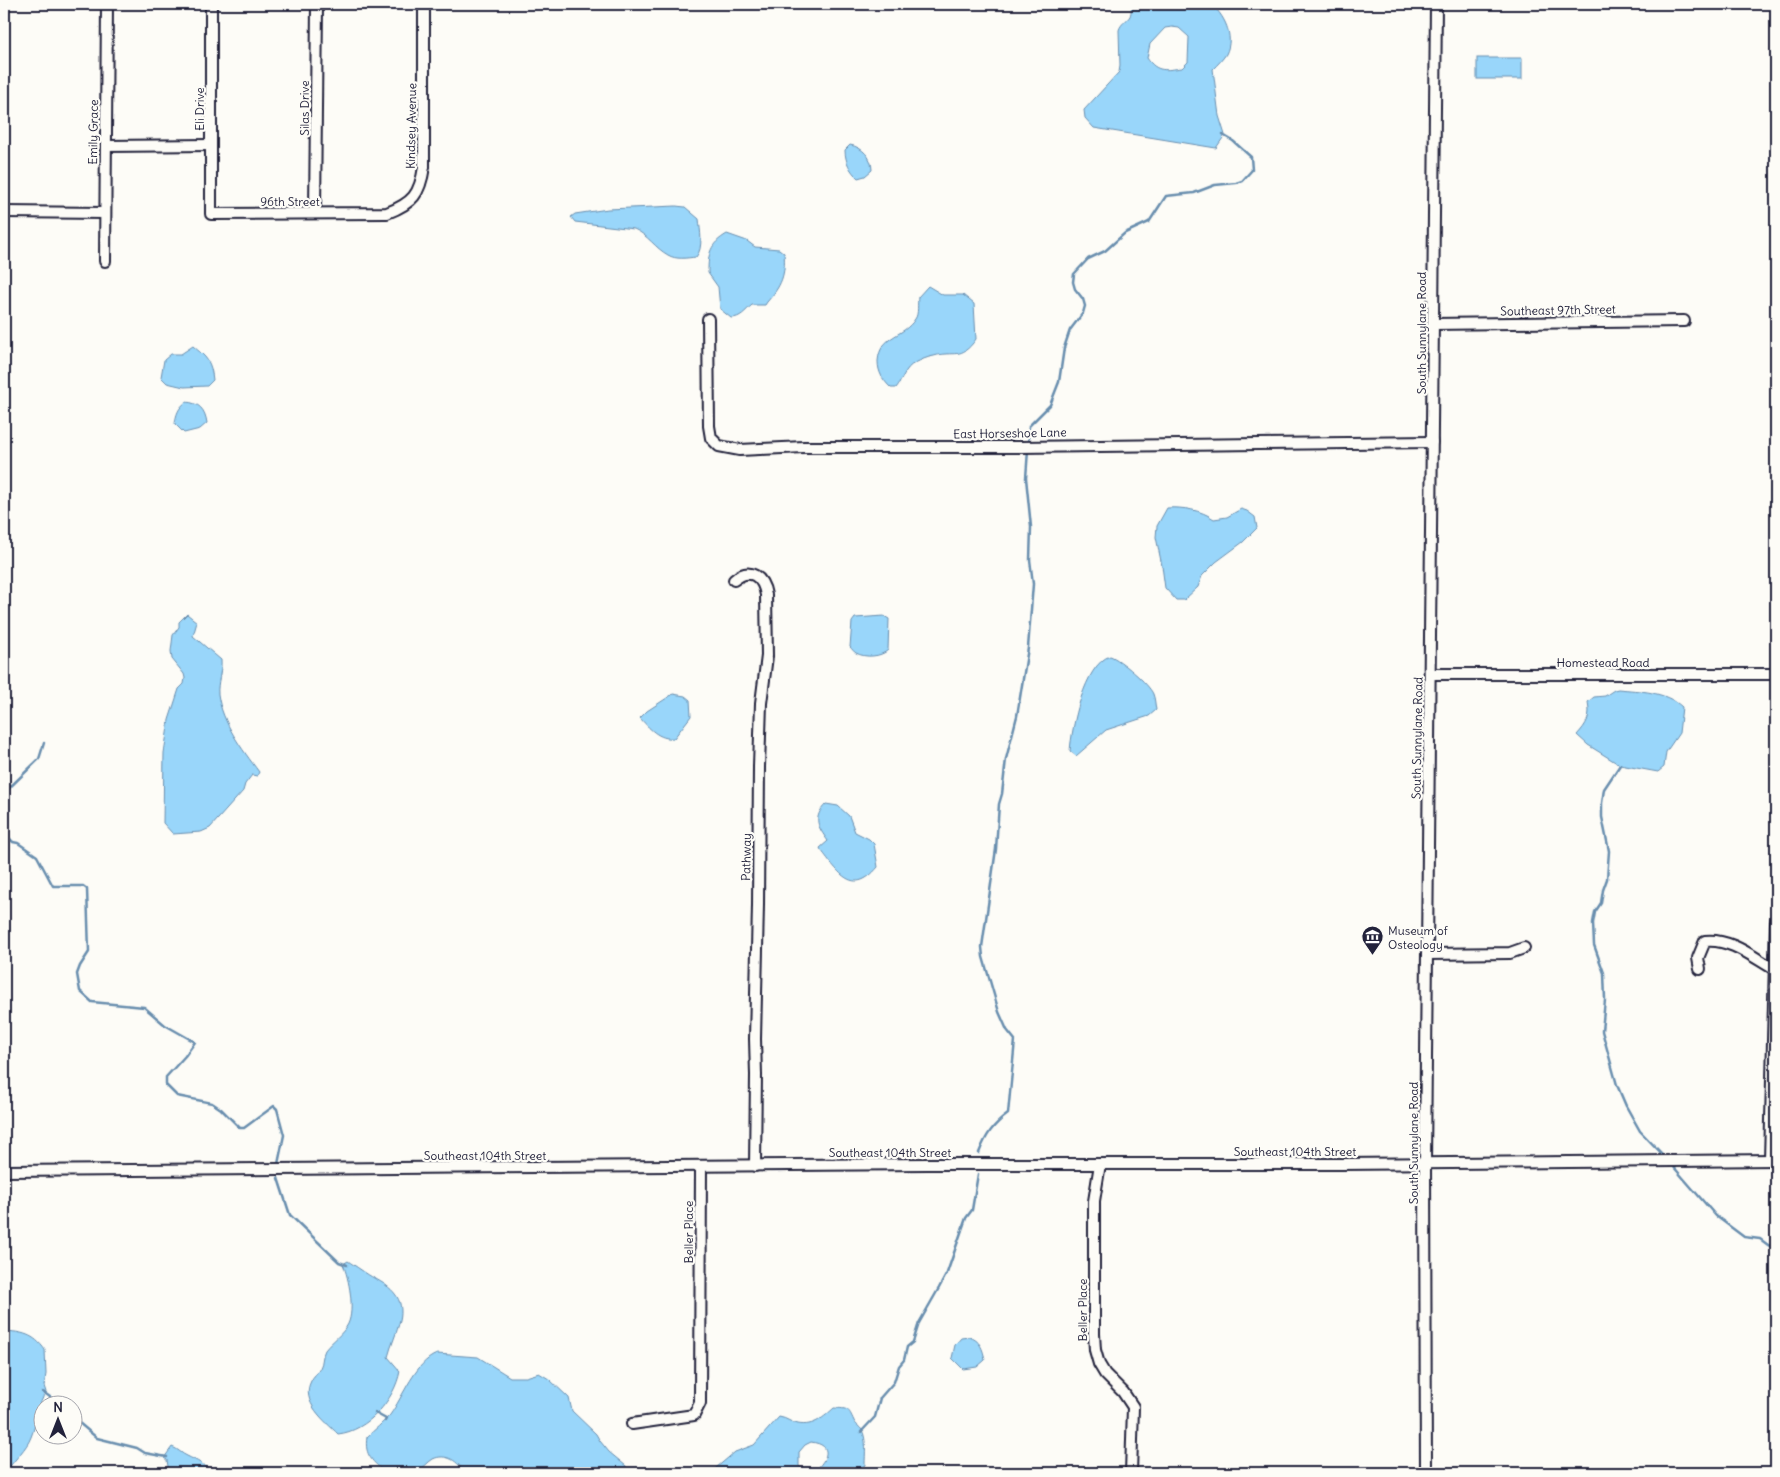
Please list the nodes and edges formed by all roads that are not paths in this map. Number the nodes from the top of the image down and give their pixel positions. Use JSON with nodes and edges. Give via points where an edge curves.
{"nodes":[{"id":1,"x":107,"y":4,"type":"edge"},
{"id":2,"x":211,"y":4,"type":"edge"},
{"id":3,"x":317,"y":4,"type":"edge"},
{"id":4,"x":424,"y":4,"type":"edge"},
{"id":5,"x":1436,"y":4,"type":"edge"},
{"id":6,"x":211,"y":145,"type":"junction"},
{"id":7,"x":106,"y":146,"type":"junction"},
{"id":8,"x":4,"y":212,"type":"edge"},
{"id":9,"x":105,"y":213,"type":"junction"},
{"id":10,"x":315,"y":213,"type":"junction"},
{"id":11,"x":211,"y":214,"type":"joint"},
{"id":12,"x":369,"y":214,"type":"joint"},
{"id":13,"x":105,"y":261,"type":"dead end"},
{"id":14,"x":708,"y":319,"type":"dead end"},
{"id":15,"x":1684,"y":321,"type":"dead end"},
{"id":16,"x":1433,"y":324,"type":"junction"},
{"id":17,"x":1432,"y":442,"type":"junction"},
{"id":18,"x":734,"y":580,"type":"dead end"},
{"id":19,"x":1430,"y":674,"type":"junction"},
{"id":20,"x":1776,"y":674,"type":"edge"},
{"id":21,"x":1776,"y":921,"type":"edge"},
{"id":22,"x":1524,"y":948,"type":"dead end"},
{"id":23,"x":1428,"y":954,"type":"junction"},
{"id":24,"x":1700,"y":969,"type":"dead end"},
{"id":25,"x":1776,"y":970,"type":"edge"},
{"id":26,"x":1773,"y":1160,"type":"edge"},
{"id":27,"x":1426,"y":1163,"type":"junction"},
{"id":28,"x":1100,"y":1164,"type":"junction"},
{"id":29,"x":701,"y":1166,"type":"junction"},
{"id":30,"x":755,"y":1166,"type":"junction"},
{"id":31,"x":4,"y":1171,"type":"edge"},
{"id":32,"x":632,"y":1424,"type":"dead end"},
{"id":33,"x":1131,"y":1473,"type":"edge"},
{"id":34,"x":1426,"y":1473,"type":"edge"}],
"edges":[{"from":1,"to":7,"type":"street","name":"Emily Grace"},
{"from":2,"to":6,"type":"street","name":"Eli Drive"},
{"from":3,"to":10,"type":"street","name":"Silas Drive"},
{"from":4,"to":12,"type":"street","name":"Kindsey Avenue","via":[[424,167],[421,184],[415,196],[402,208]]},
{"from":5,"to":16,"type":"street","name":"South Sunnylane Road"},
{"from":6,"to":7,"type":"street"},
{"from":6,"to":11,"type":"street","name":"Eli Drive"},
{"from":7,"to":9,"type":"street","name":"Emily Grace"},
{"from":8,"to":9,"type":"street"},
{"from":9,"to":13,"type":"street","name":"Emily Grace"},
{"from":10,"to":11,"type":"street","name":"96th Street"},
{"from":10,"to":12,"type":"street","name":"96th Street"},
{"from":14,"to":17,"type":"street","name":"East Horseshoe Lane","via":[[708,426],[711,438],[719,446],[731,450]]},
{"from":15,"to":16,"type":"street","name":"Southeast 97th Street"},
{"from":16,"to":17,"type":"street","name":"South Sunnylane Road"},
{"from":17,"to":19,"type":"street","name":"South Sunnylane Road"},
{"from":18,"to":30,"type":"street","name":"Pathway","via":[[747,574],[757,577],[766,595],[767,656],[761,703],[759,766]]},
{"from":19,"to":20,"type":"street","name":"Homestead Road"},
{"from":19,"to":23,"type":"street","name":"South Sunnylane Road"},
{"from":21,"to":25,"type":"street"},
{"from":22,"to":23,"type":"street","via":[[1510,953]]},
{"from":23,"to":27,"type":"street","name":"South Sunnylane Road"},
{"from":24,"to":25,"type":"street","via":[[1698,958],[1705,941],[1714,940],[1727,942]]},
{"from":25,"to":26,"type":"street"},
{"from":26,"to":27,"type":"street","name":"Southeast 104th Street"},
{"from":27,"to":28,"type":"street","name":"Southeast 104th Street"},
{"from":27,"to":34,"type":"street","name":"South Sunnylane Road"},
{"from":28,"to":30,"type":"street","name":"Southeast 104th Street"},
{"from":28,"to":33,"type":"street","name":"Beller Place","via":[[1094,1201],[1094,1334],[1099,1364],[1134,1407]]},
{"from":29,"to":30,"type":"street","name":"Southeast 104th Street"},
{"from":29,"to":31,"type":"street","name":"Southeast 104th Street"},
{"from":29,"to":32,"type":"street","name":"Beller Place","via":[[700,1402],[694,1415]]}]}
